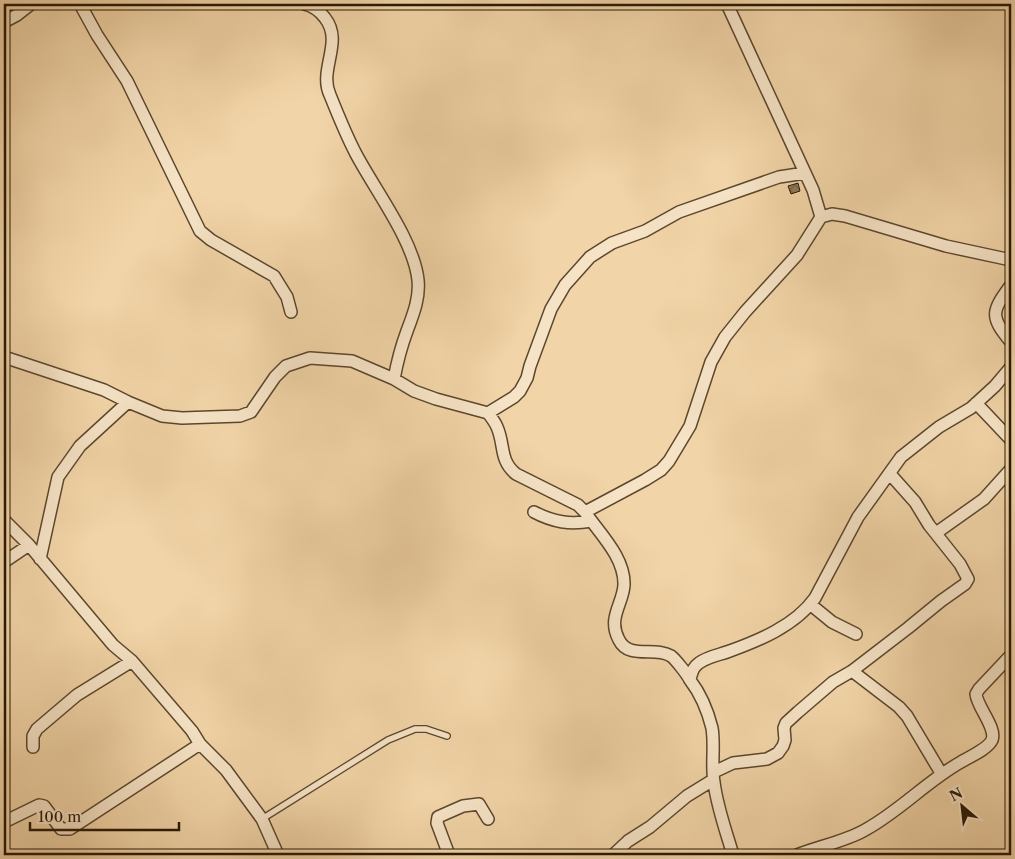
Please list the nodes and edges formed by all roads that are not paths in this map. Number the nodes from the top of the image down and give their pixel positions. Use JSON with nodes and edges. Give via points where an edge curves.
{"nodes":[{"id":1,"x":31,"y":4,"type":"edge"},
{"id":2,"x":80,"y":4,"type":"edge"},
{"id":3,"x":304,"y":4,"type":"edge"},
{"id":4,"x":727,"y":4,"type":"edge"},
{"id":5,"x":4,"y":22,"type":"edge"},
{"id":6,"x":805,"y":173,"type":"junction"},
{"id":7,"x":821,"y":217,"type":"junction"},
{"id":8,"x":1011,"y":260,"type":"edge"},
{"id":9,"x":1011,"y":285,"type":"edge"},
{"id":10,"x":291,"y":312,"type":"dead end"},
{"id":11,"x":1011,"y":342,"type":"edge"},
{"id":12,"x":4,"y":357,"type":"edge"},
{"id":13,"x":1011,"y":367,"type":"edge"},
{"id":14,"x":394,"y":379,"type":"junction"},
{"id":15,"x":128,"y":402,"type":"junction"},
{"id":16,"x":976,"y":403,"type":"junction"},
{"id":17,"x":488,"y":413,"type":"junction"},
{"id":18,"x":1011,"y":440,"type":"edge"},
{"id":19,"x":1011,"y":469,"type":"edge"},
{"id":20,"x":890,"y":474,"type":"junction"},
{"id":21,"x":534,"y":512,"type":"dead end"},
{"id":22,"x":588,"y":516,"type":"junction"},
{"id":23,"x":4,"y":520,"type":"edge"},
{"id":24,"x":936,"y":533,"type":"junction"},
{"id":25,"x":29,"y":545,"type":"junction"},
{"id":26,"x":40,"y":559,"type":"junction"},
{"id":27,"x":4,"y":562,"type":"edge"},
{"id":28,"x":810,"y":604,"type":"junction"},
{"id":29,"x":856,"y":634,"type":"dead end"},
{"id":30,"x":1011,"y":655,"type":"edge"},
{"id":31,"x":132,"y":661,"type":"junction"},
{"id":32,"x":852,"y":671,"type":"junction"},
{"id":33,"x":690,"y":679,"type":"junction"},
{"id":34,"x":447,"y":736,"type":"dead end"},
{"id":35,"x":200,"y":744,"type":"junction"},
{"id":36,"x":33,"y":747,"type":"dead end"},
{"id":37,"x":941,"y":774,"type":"junction"},
{"id":38,"x":714,"y":776,"type":"junction"},
{"id":39,"x":262,"y":819,"type":"junction"},
{"id":40,"x":488,"y":819,"type":"dead end"},
{"id":41,"x":4,"y":822,"type":"edge"},
{"id":42,"x":278,"y":855,"type":"edge"},
{"id":43,"x":449,"y":855,"type":"edge"},
{"id":44,"x":613,"y":855,"type":"edge"},
{"id":45,"x":733,"y":855,"type":"edge"},
{"id":46,"x":797,"y":855,"type":"edge"}],
"edges":[{"from":1,"to":5,"type":"street"},
{"from":2,"to":10,"type":"street","via":[[127,81],[200,231],[274,276]]},
{"from":3,"to":14,"type":"street","via":[[320,12],[332,30],[328,92],[356,154],[415,263],[419,285],[417,301]]},
{"from":4,"to":6,"type":"street"},
{"from":6,"to":7,"type":"street"},
{"from":6,"to":17,"type":"street","via":[[779,177],[679,212],[645,231],[612,243],[590,257],[551,309],[520,391]]},
{"from":7,"to":8,"type":"street","via":[[832,214],[845,216],[946,246]]},
{"from":7,"to":22,"type":"street","via":[[797,255],[725,337],[711,362],[690,426],[669,461]]},
{"from":9,"to":11,"type":"street","via":[[998,303],[995,316],[998,326]]},
{"from":12,"to":15,"type":"street","via":[[104,390]]},
{"from":13,"to":16,"type":"street"},
{"from":14,"to":15,"type":"street","via":[[352,361],[310,358],[286,366],[251,412],[240,416],[162,416]]},
{"from":14,"to":17,"type":"street","via":[[436,399]]},
{"from":15,"to":26,"type":"street","via":[[80,446],[58,477]]},
{"from":16,"to":18,"type":"street"},
{"from":16,"to":20,"type":"street","via":[[907,451]]},
{"from":17,"to":22,"type":"street","via":[[497,427],[509,468],[578,505]]},
{"from":19,"to":24,"type":"street","via":[[984,498]]},
{"from":20,"to":24,"type":"street"},
{"from":20,"to":28,"type":"street","via":[[858,517]]},
{"from":21,"to":22,"type":"street","via":[[573,524]]},
{"from":22,"to":33,"type":"street","via":[[619,563],[622,575],[624,585],[614,627],[619,641],[629,650],[671,656]]},
{"from":23,"to":25,"type":"street"},
{"from":24,"to":32,"type":"street","via":[[960,564],[968,579],[965,584]]},
{"from":25,"to":26,"type":"street"},
{"from":25,"to":27,"type":"street"},
{"from":26,"to":31,"type":"street","via":[[113,645]]},
{"from":28,"to":29,"type":"street","via":[[832,622]]},
{"from":28,"to":33,"type":"street","via":[[773,632],[701,661],[693,668]]},
{"from":30,"to":37,"type":"street","via":[[976,694],[991,729],[991,742]]},
{"from":31,"to":35,"type":"street"},
{"from":31,"to":36,"type":"street","via":[[77,695],[37,728]]},
{"from":32,"to":37,"type":"street","via":[[907,716]]},
{"from":32,"to":38,"type":"street","via":[[833,682],[786,723],[783,746],[773,757],[732,764]]},
{"from":33,"to":38,"type":"street","via":[[712,729]]},
{"from":34,"to":39,"type":"lane","via":[[415,729],[388,740]]},
{"from":35,"to":39,"type":"street","via":[[226,770]]},
{"from":35,"to":41,"type":"street","via":[[70,829],[61,829],[44,806],[39,805]]},
{"from":37,"to":46,"type":"street","via":[[888,817],[863,831]]},
{"from":38,"to":44,"type":"street"},
{"from":38,"to":45,"type":"street"},
{"from":39,"to":42,"type":"street"},
{"from":40,"to":43,"type":"street","via":[[479,804],[463,806],[438,817],[437,823]]}]}
